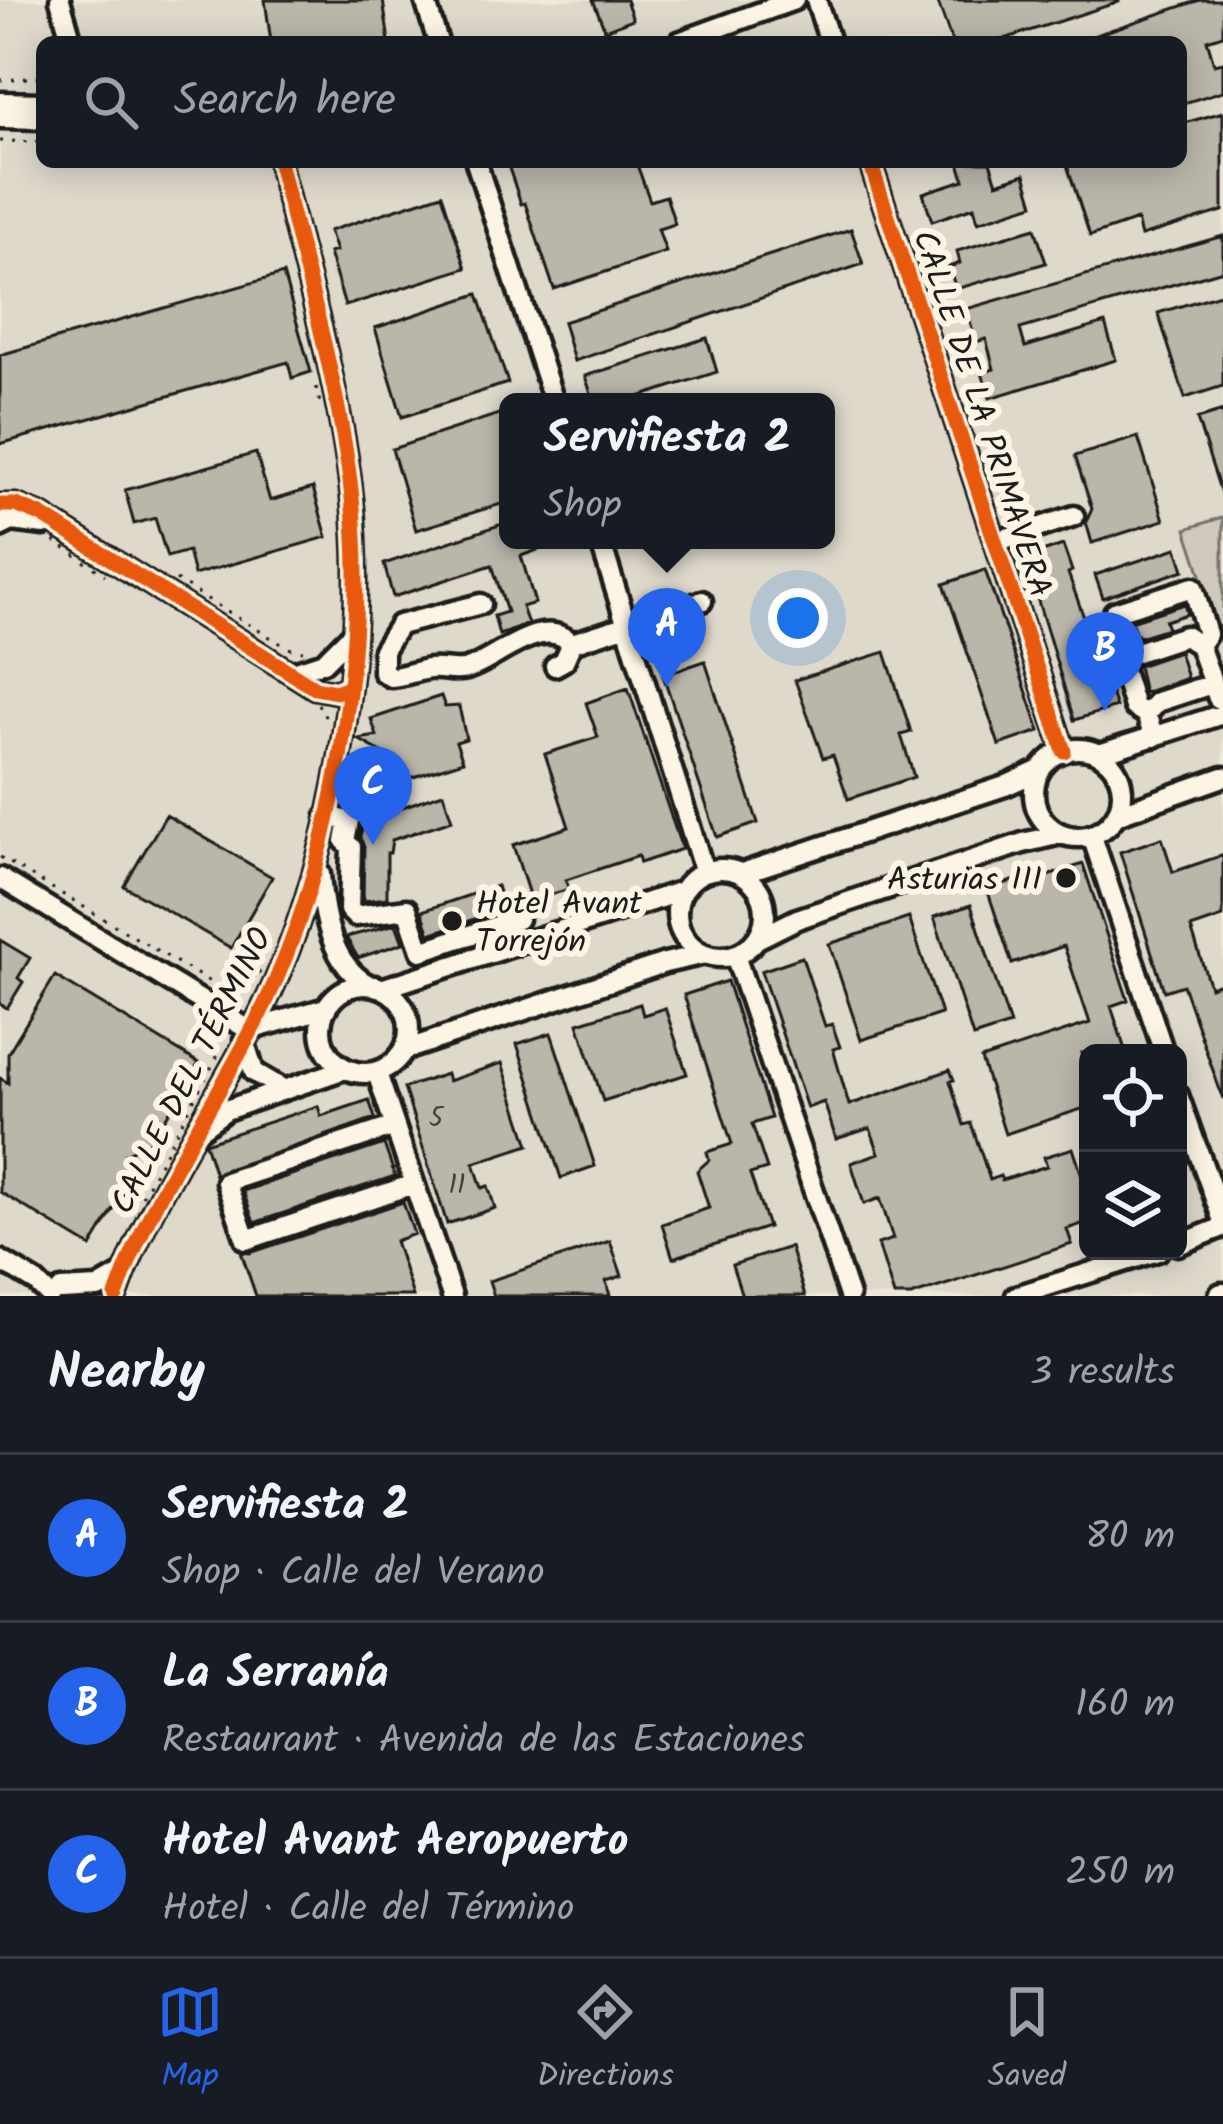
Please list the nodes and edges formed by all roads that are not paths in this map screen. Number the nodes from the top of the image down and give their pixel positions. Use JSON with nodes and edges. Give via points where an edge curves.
{"nodes":[{"id":1,"x":60,"y":0,"type":"edge"},
{"id":2,"x":424,"y":0,"type":"edge"},
{"id":3,"x":794,"y":0,"type":"edge"},
{"id":4,"x":816,"y":0,"type":"edge"},
{"id":5,"x":70,"y":36,"type":"edge"},
{"id":6,"x":435,"y":36,"type":"edge"},
{"id":7,"x":695,"y":36,"type":"edge"},
{"id":8,"x":828,"y":36,"type":"edge"},
{"id":9,"x":0,"y":102,"type":"edge"},
{"id":10,"x":36,"y":103,"type":"edge"},
{"id":11,"x":0,"y":118,"type":"edge"},
{"id":12,"x":36,"y":119,"type":"edge"},
{"id":13,"x":280,"y":168,"type":"edge"},
{"id":14,"x":478,"y":168,"type":"edge"},
{"id":15,"x":871,"y":168,"type":"edge"},
{"id":16,"x":551,"y":393,"type":"edge"},
{"id":17,"x":0,"y":505,"type":"edge"},
{"id":18,"x":1074,"y":516,"type":"dead end"},
{"id":19,"x":0,"y":527,"type":"edge"},
{"id":20,"x":51,"y":533,"type":"junction"},
{"id":21,"x":995,"y":542,"type":"junction"},
{"id":22,"x":603,"y":549,"type":"edge"},
{"id":23,"x":702,"y":601,"type":"dead end"},
{"id":24,"x":481,"y":604,"type":"dead end"},
{"id":25,"x":628,"y":626,"type":"junction"},
{"id":26,"x":353,"y":632,"type":"junction"},
{"id":27,"x":572,"y":644,"type":"junction"},
{"id":28,"x":1199,"y":645,"type":"junction"},
{"id":29,"x":1128,"y":655,"type":"junction"},
{"id":30,"x":555,"y":666,"type":"dead end"},
{"id":31,"x":289,"y":667,"type":"junction"},
{"id":32,"x":347,"y":687,"type":"junction"},
{"id":33,"x":1218,"y":692,"type":"edge"},
{"id":34,"x":316,"y":695,"type":"junction"},
{"id":35,"x":1146,"y":714,"type":"junction"},
{"id":36,"x":1223,"y":714,"type":"edge"},
{"id":37,"x":336,"y":726,"type":"junction"},
{"id":38,"x":1154,"y":737,"type":"junction"},
{"id":39,"x":1064,"y":751,"type":"junction"},
{"id":40,"x":1100,"y":754,"type":"junction"},
{"id":41,"x":1040,"y":770,"type":"junction"},
{"id":42,"x":1223,"y":777,"type":"edge"},
{"id":43,"x":1118,"y":814,"type":"junction"},
{"id":44,"x":327,"y":816,"type":"junction"},
{"id":45,"x":1060,"y":834,"type":"junction"},
{"id":46,"x":1092,"y":836,"type":"junction"},
{"id":47,"x":320,"y":856,"type":"junction"},
{"id":48,"x":704,"y":871,"type":"junction"},
{"id":49,"x":742,"y":873,"type":"junction"},
{"id":50,"x":0,"y":878,"type":"edge"},
{"id":51,"x":682,"y":891,"type":"junction"},
{"id":52,"x":518,"y":919,"type":"dead end"},
{"id":53,"x":757,"y":939,"type":"junction"},
{"id":54,"x":706,"y":955,"type":"junction"},
{"id":55,"x":735,"y":955,"type":"junction"},
{"id":56,"x":376,"y":986,"type":"junction"},
{"id":57,"x":326,"y":1008,"type":"junction"},
{"id":58,"x":246,"y":1035,"type":"junction"},
{"id":59,"x":1161,"y":1044,"type":"edge"},
{"id":60,"x":405,"y":1050,"type":"junction"},
{"id":61,"x":345,"y":1069,"type":"junction"},
{"id":62,"x":377,"y":1072,"type":"junction"},
{"id":63,"x":283,"y":1089,"type":"junction"},
{"id":64,"x":1187,"y":1121,"type":"edge"},
{"id":65,"x":394,"y":1126,"type":"junction"},
{"id":66,"x":188,"y":1138,"type":"junction"},
{"id":67,"x":414,"y":1184,"type":"junction"},
{"id":68,"x":1223,"y":1224,"type":"edge"},
{"id":69,"x":1187,"y":1241,"type":"edge"},
{"id":70,"x":0,"y":1260,"type":"edge"},
{"id":71,"x":1130,"y":1260,"type":"edge"},
{"id":72,"x":124,"y":1273,"type":"junction"},
{"id":73,"x":55,"y":1291,"type":"edge"},
{"id":74,"x":116,"y":1296,"type":"edge"},
{"id":75,"x":452,"y":1296,"type":"edge"},
{"id":76,"x":849,"y":1296,"type":"edge"},
{"id":77,"x":1016,"y":1296,"type":"edge"}],
"edges":[{"from":1,"to":5,"type":"street"},
{"from":2,"to":6,"type":"street"},
{"from":3,"to":7,"type":"street"},
{"from":4,"to":8,"type":"street"},
{"from":9,"to":10,"type":"street"},
{"from":11,"to":12,"type":"street"},
{"from":13,"to":26,"type":"street","name":"CALLE DEL TÉRMINO","via":[[350,478]]},
{"from":14,"to":16,"type":"street"},
{"from":15,"to":21,"type":"street","name":"CALLE DE LA PRIMAVERA"},
{"from":17,"to":20,"type":"street","via":[[30,509]]},
{"from":18,"to":21,"type":"street"},
{"from":19,"to":20,"type":"street","via":[[25,521]]},
{"from":20,"to":31,"type":"street"},
{"from":21,"to":39,"type":"street","name":"CALLE DE LA PRIMAVERA"},
{"from":22,"to":25,"type":"street"},
{"from":23,"to":25,"type":"street"},
{"from":24,"to":27,"type":"street","via":[[399,625],[382,650],[383,672],[459,672],[548,633]]},
{"from":25,"to":27,"type":"street"},
{"from":25,"to":48,"type":"street"},
{"from":26,"to":31,"type":"street","via":[[324,662]]},
{"from":26,"to":32,"type":"street","name":"CALLE DEL TÉRMINO"},
{"from":27,"to":30,"type":"street"},
{"from":28,"to":29,"type":"street","via":[[1185,637]]},
{"from":28,"to":29,"type":"street","via":[[1207,623],[1193,586],[1114,612]]},
{"from":28,"to":33,"type":"street"},
{"from":29,"to":35,"type":"street","via":[[1122,668],[1134,707]]},
{"from":31,"to":32,"type":"street"},
{"from":31,"to":34,"type":"street"},
{"from":32,"to":34,"type":"street"},
{"from":32,"to":37,"type":"street","name":"CALLE DEL TÉRMINO"},
{"from":33,"to":35,"type":"street","via":[[1157,702]]},
{"from":34,"to":37,"type":"street"},
{"from":35,"to":38,"type":"street"},
{"from":36,"to":38,"type":"street"},
{"from":37,"to":44,"type":"street","name":"CALLE DEL TÉRMINO"},
{"from":38,"to":40,"type":"street"},
{"from":39,"to":40,"type":"street"},
{"from":39,"to":41,"type":"street"},
{"from":40,"to":43,"type":"street","via":[[1120,778]]},
{"from":41,"to":45,"type":"street","via":[[1036,809]]},
{"from":41,"to":49,"type":"street"},
{"from":42,"to":43,"type":"street"},
{"from":43,"to":46,"type":"street"},
{"from":44,"to":47,"type":"street","name":"CALLE DEL TÉRMINO"},
{"from":44,"to":52,"type":"street","via":[[349,821],[347,887],[355,916],[407,908],[422,951]]},
{"from":45,"to":46,"type":"street"},
{"from":45,"to":53,"type":"street"},
{"from":46,"to":59,"type":"street"},
{"from":47,"to":56,"type":"street","via":[[322,906],[339,956],[351,976]]},
{"from":47,"to":58,"type":"street","name":"CALLE DEL TÉRMINO","via":[[274,985]]},
{"from":48,"to":49,"type":"street"},
{"from":48,"to":51,"type":"street"},
{"from":49,"to":53,"type":"street","via":[[764,902]]},
{"from":50,"to":58,"type":"street"},
{"from":51,"to":54,"type":"street","via":[[678,924]]},
{"from":51,"to":56,"type":"street"},
{"from":53,"to":55,"type":"street"},
{"from":54,"to":55,"type":"street"},
{"from":54,"to":60,"type":"street"},
{"from":55,"to":76,"type":"street"},
{"from":56,"to":57,"type":"street","via":[[350,987]]},
{"from":56,"to":60,"type":"street","via":[[408,1015]]},
{"from":57,"to":58,"type":"street"},
{"from":57,"to":61,"type":"street","via":[[323,1044]]},
{"from":58,"to":63,"type":"street","via":[[254,1072]]},
{"from":58,"to":66,"type":"street","name":"CALLE DEL TÉRMINO"},
{"from":60,"to":62,"type":"street"},
{"from":61,"to":62,"type":"street"},
{"from":61,"to":63,"type":"street"},
{"from":62,"to":65,"type":"street"},
{"from":63,"to":66,"type":"street","via":[[226,1110]]},
{"from":64,"to":68,"type":"street"},
{"from":65,"to":67,"type":"street"},
{"from":65,"to":67,"type":"street","via":[[226,1182],[246,1240]]},
{"from":66,"to":72,"type":"street","name":"CALLE DEL TÉRMINO"},
{"from":67,"to":75,"type":"street"},
{"from":68,"to":69,"type":"street"},
{"from":70,"to":73,"type":"street"},
{"from":71,"to":77,"type":"street"},
{"from":72,"to":73,"type":"street","via":[[98,1288]]},
{"from":72,"to":74,"type":"street","name":"CALLE DEL TÉRMINO"}]}
